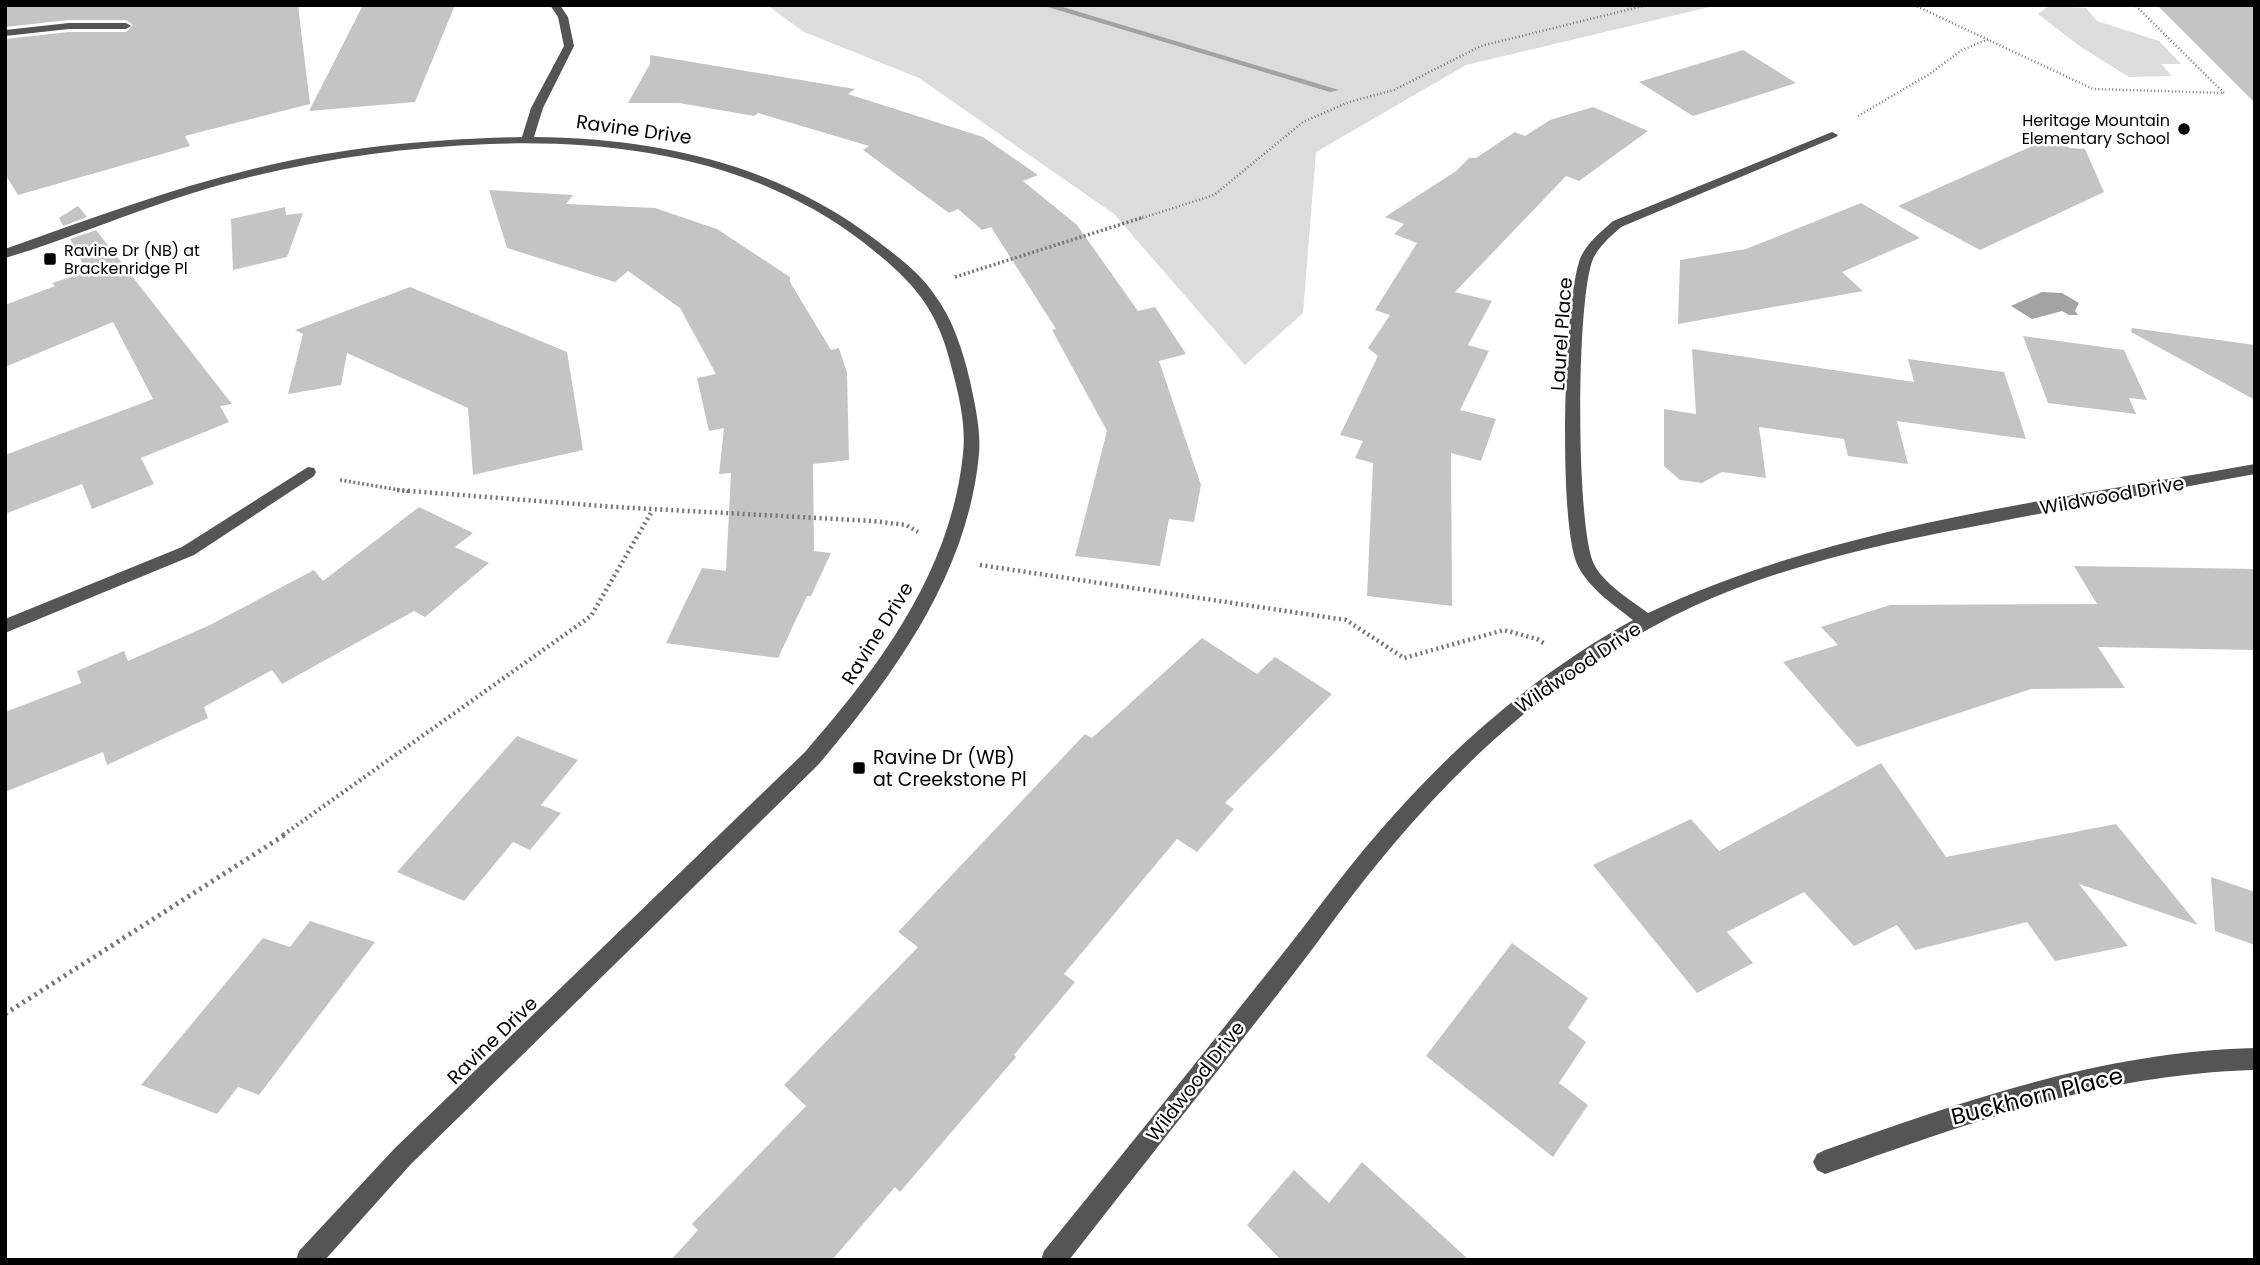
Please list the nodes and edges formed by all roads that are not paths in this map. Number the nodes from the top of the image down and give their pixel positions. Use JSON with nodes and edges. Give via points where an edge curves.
{"nodes":[{"id":1,"x":555,"y":5,"type":"edge"},
{"id":2,"x":126,"y":26,"type":"dead end"},
{"id":3,"x":5,"y":33,"type":"edge"},
{"id":4,"x":1832,"y":135,"type":"dead end"},
{"id":5,"x":527,"y":140,"type":"junction"},
{"id":6,"x":5,"y":254,"type":"edge"},
{"id":7,"x":2255,"y":468,"type":"edge"},
{"id":8,"x":308,"y":472,"type":"road end"},
{"id":9,"x":1647,"y":622,"type":"junction"},
{"id":10,"x":5,"y":626,"type":"edge"},
{"id":11,"x":2255,"y":1059,"type":"edge"},
{"id":12,"x":1825,"y":1162,"type":"dead end"},
{"id":13,"x":308,"y":1260,"type":"edge"},
{"id":14,"x":1053,"y":1260,"type":"edge"}],
"edges":[{"from":1,"to":5,"type":"street","via":[[563,17],[569,46],[537,108]]},
{"from":2,"to":3,"type":"street"},
{"from":4,"to":9,"type":"street","name":"Laurel Place","via":[[1617,225],[1601,238],[1586,261],[1577,315],[1574,503],[1578,543],[1585,565]]},
{"from":5,"to":6,"type":"street","name":"Ravine Drive","via":[[380,151],[255,173],[138,207]]},
{"from":5,"to":13,"type":"street","name":"Ravine Drive","via":[[624,145],[730,168],[812,201],[869,239],[912,276],[934,304],[954,348],[970,412],[971,454],[964,498],[920,610],[847,718],[743,827],[403,1156]]},
{"from":7,"to":9,"type":"street","name":"Wildwood Drive","via":[[1865,544],[1734,583]]},
{"from":8,"to":10,"type":"street","via":[[188,551]]},
{"from":9,"to":14,"type":"street","name":"Wildwood Drive","via":[[1575,664],[1515,708],[1449,770],[1385,839]]},
{"from":11,"to":12,"type":"street","name":"Buckhorn Place","via":[[2177,1063],[2102,1077],[1965,1112]]}]}
